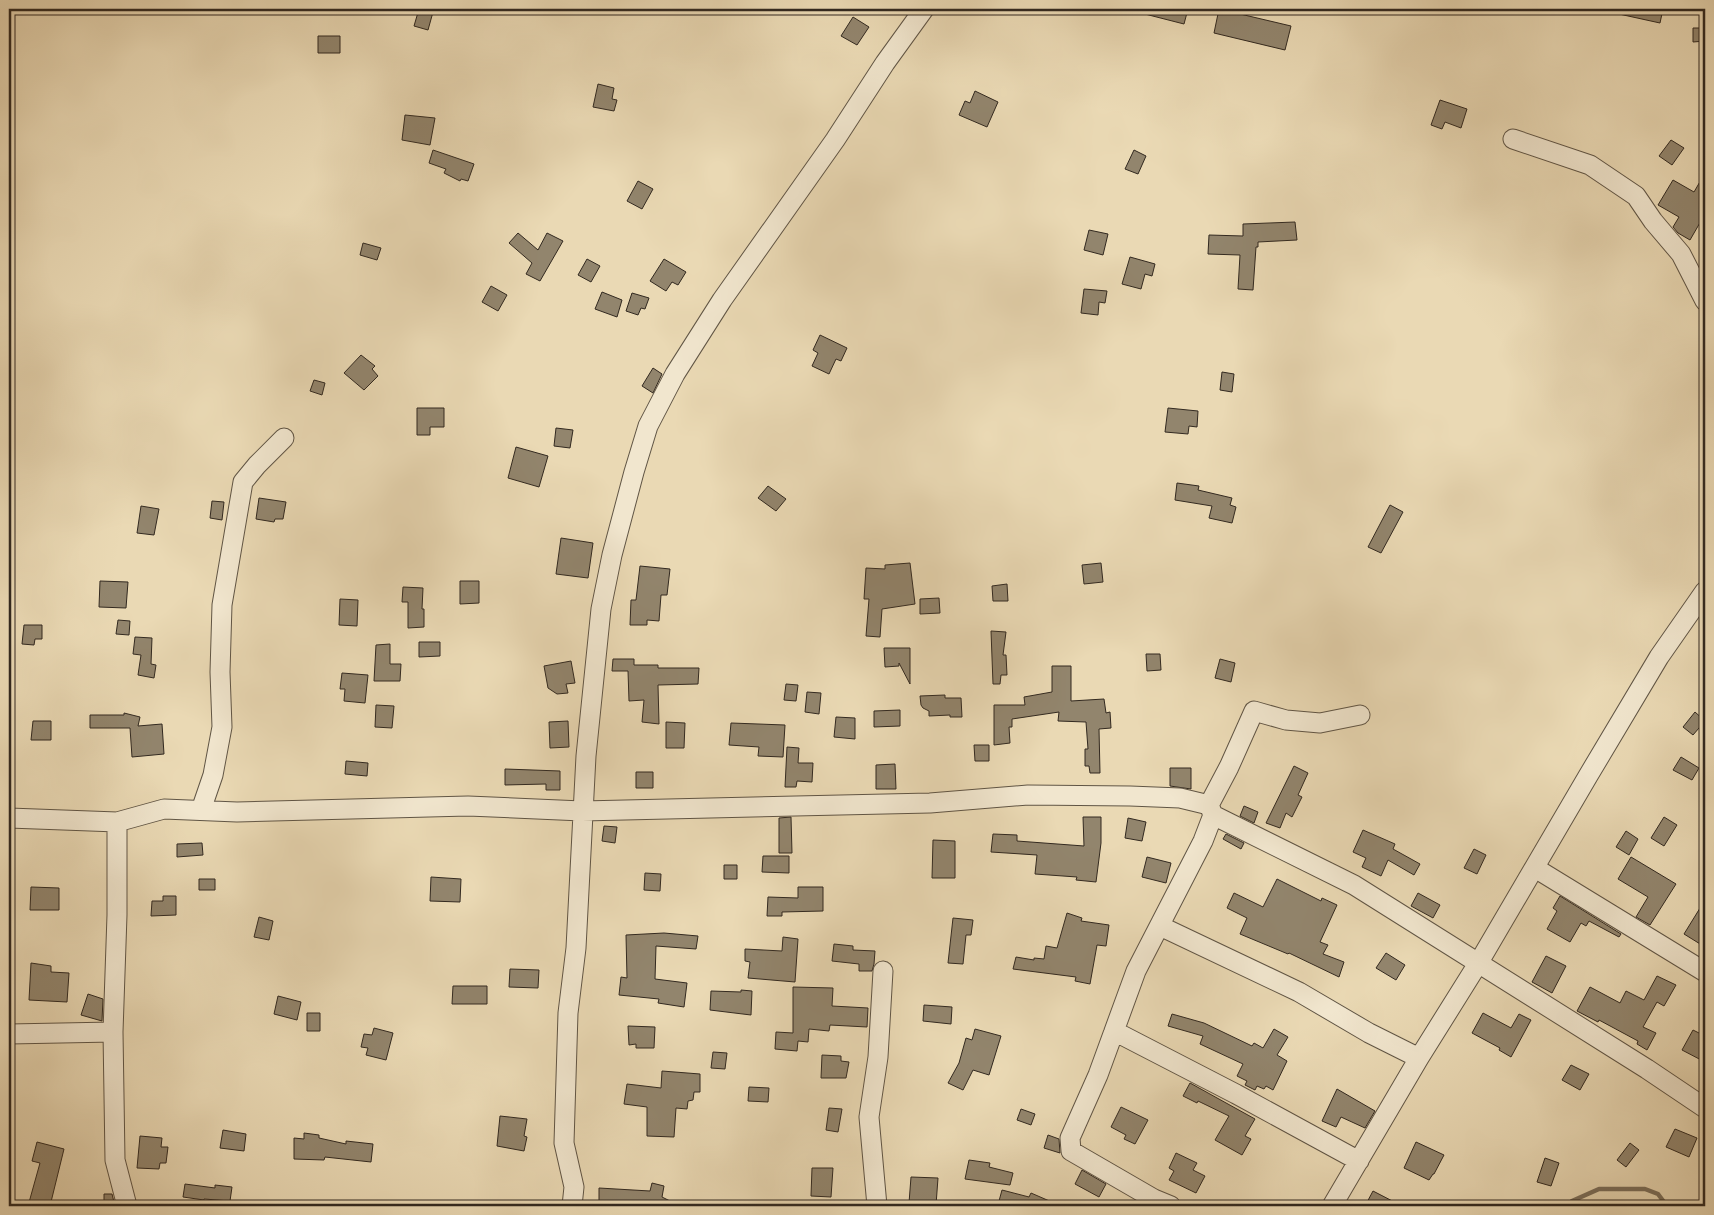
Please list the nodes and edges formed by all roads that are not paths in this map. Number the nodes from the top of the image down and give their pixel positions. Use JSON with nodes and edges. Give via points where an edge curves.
{"nodes":[{"id":1,"x":924,"y":9,"type":"edge"},
{"id":2,"x":1513,"y":139,"type":"dead end"},
{"id":3,"x":1705,"y":301,"type":"edge"},
{"id":4,"x":284,"y":438,"type":"dead end"},
{"id":5,"x":1705,"y":591,"type":"edge"},
{"id":6,"x":1360,"y":715,"type":"dead end"},
{"id":7,"x":201,"y":810,"type":"junction"},
{"id":8,"x":1211,"y":810,"type":"junction"},
{"id":9,"x":582,"y":811,"type":"junction"},
{"id":10,"x":9,"y":818,"type":"edge"},
{"id":11,"x":117,"y":822,"type":"junction"},
{"id":12,"x":1535,"y":868,"type":"junction"},
{"id":13,"x":1160,"y":926,"type":"junction"},
{"id":14,"x":1479,"y":962,"type":"junction"},
{"id":15,"x":883,"y":972,"type":"dead end"},
{"id":16,"x":1705,"y":972,"type":"edge"},
{"id":17,"x":1114,"y":1031,"type":"junction"},
{"id":18,"x":113,"y":1032,"type":"junction"},
{"id":19,"x":9,"y":1034,"type":"edge"},
{"id":20,"x":1419,"y":1058,"type":"junction"},
{"id":21,"x":1705,"y":1108,"type":"edge"},
{"id":22,"x":1359,"y":1161,"type":"junction"},
{"id":23,"x":127,"y":1206,"type":"edge"},
{"id":24,"x":572,"y":1206,"type":"edge"},
{"id":25,"x":877,"y":1206,"type":"edge"},
{"id":26,"x":1171,"y":1206,"type":"edge"},
{"id":27,"x":1332,"y":1206,"type":"edge"}],
"edges":[{"from":1,"to":9,"type":"street","via":[[722,300],[675,374],[648,426],[612,555],[601,610]]},
{"from":2,"to":3,"type":"street","via":[[1590,165],[1636,196],[1681,254]]},
{"from":4,"to":7,"type":"street","via":[[243,482],[222,605],[222,727],[213,775]]},
{"from":5,"to":12,"type":"street","via":[[1659,657]]},
{"from":6,"to":8,"type":"street","via":[[1320,723],[1286,720],[1254,711]]},
{"from":7,"to":9,"type":"street","via":[[237,812],[468,806]]},
{"from":7,"to":11,"type":"street","via":[[164,809]]},
{"from":8,"to":9,"type":"street","via":[[1180,798],[1028,795],[902,804]]},
{"from":8,"to":13,"type":"street","via":[[1203,841]]},
{"from":8,"to":14,"type":"street","via":[[1354,885]]},
{"from":9,"to":24,"type":"street","via":[[576,948],[568,1014],[564,1143],[574,1187]]},
{"from":10,"to":11,"type":"street"},
{"from":11,"to":18,"type":"street"},
{"from":12,"to":14,"type":"street"},
{"from":12,"to":16,"type":"street"},
{"from":13,"to":17,"type":"street","via":[[1136,971]]},
{"from":13,"to":20,"type":"street","via":[[1299,992]]},
{"from":14,"to":20,"type":"street"},
{"from":14,"to":21,"type":"street"},
{"from":15,"to":25,"type":"street","via":[[878,1056],[869,1117]]},
{"from":17,"to":22,"type":"street"},
{"from":17,"to":26,"type":"street","via":[[1070,1138],[1071,1151]]},
{"from":18,"to":19,"type":"street"},
{"from":18,"to":23,"type":"street","via":[[115,1160]]},
{"from":20,"to":22,"type":"street"},
{"from":22,"to":27,"type":"street"}]}
